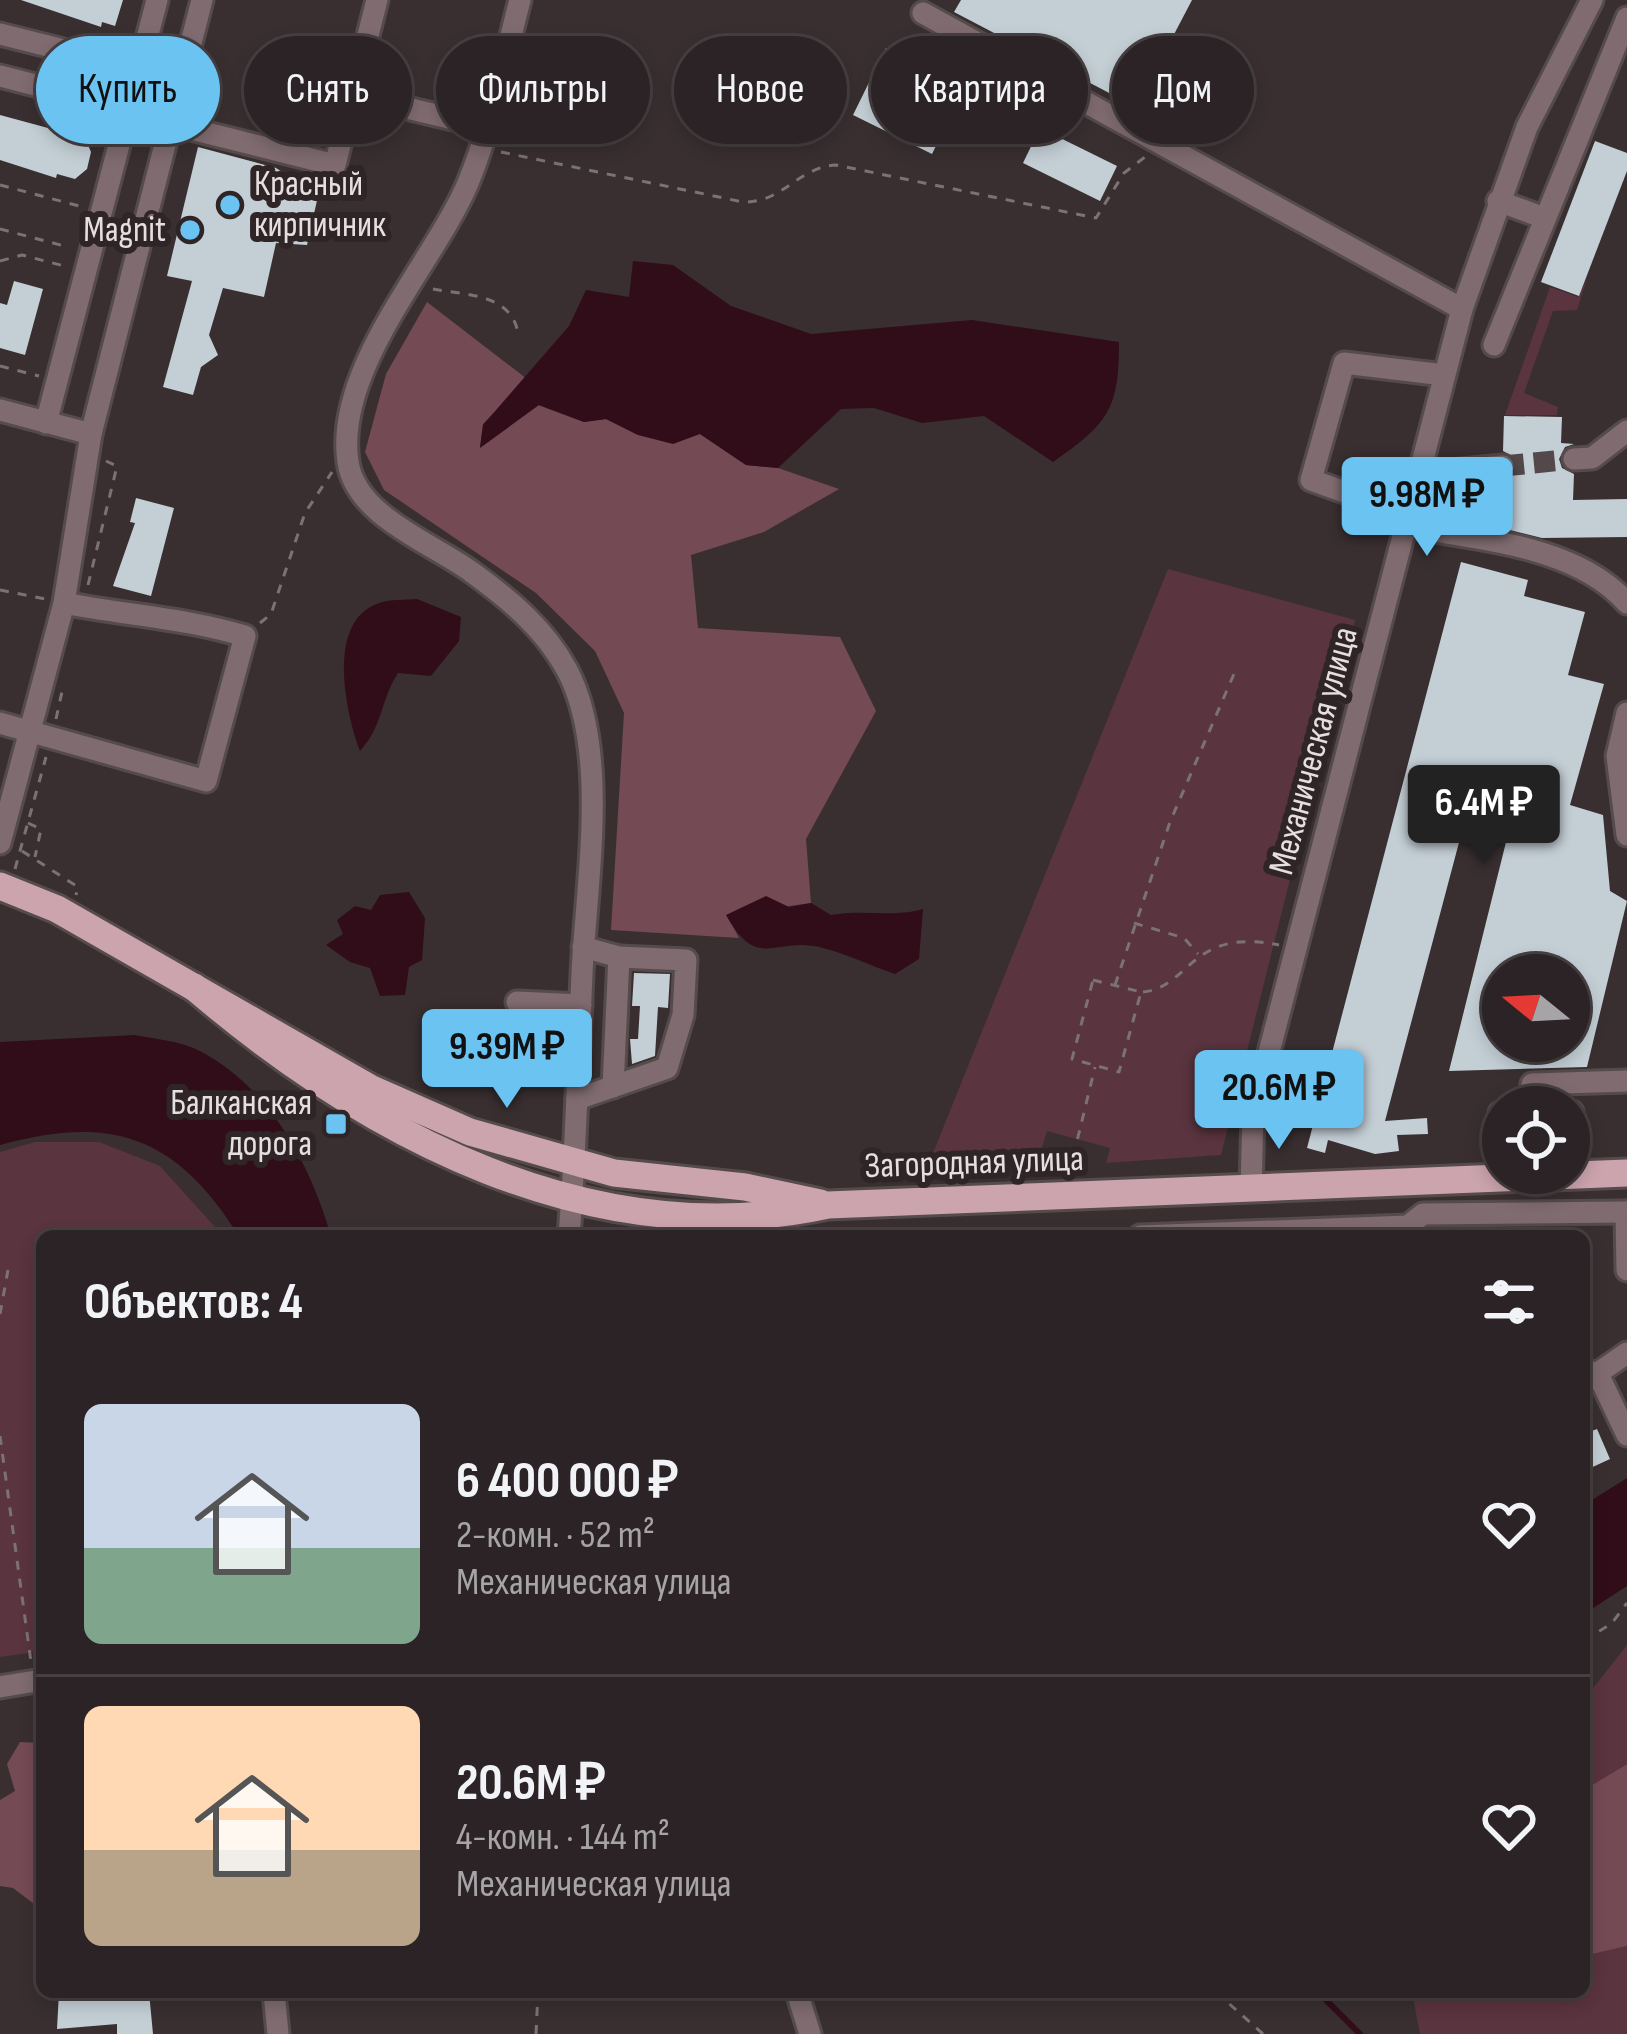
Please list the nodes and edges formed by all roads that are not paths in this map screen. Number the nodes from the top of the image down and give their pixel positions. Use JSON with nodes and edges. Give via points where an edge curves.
{"nodes":[{"id":1,"x":157,"y":0,"type":"edge"},
{"id":2,"x":202,"y":0,"type":"edge"},
{"id":3,"x":376,"y":0,"type":"edge"},
{"id":4,"x":520,"y":0,"type":"edge"},
{"id":5,"x":1592,"y":0,"type":"edge"},
{"id":6,"x":923,"y":13,"type":"dead end"},
{"id":7,"x":1627,"y":18,"type":"edge"},
{"id":8,"x":0,"y":34,"type":"edge"},
{"id":9,"x":148,"y":36,"type":"edge"},
{"id":10,"x":193,"y":36,"type":"edge"},
{"id":11,"x":367,"y":36,"type":"edge"},
{"id":12,"x":511,"y":36,"type":"edge"},
{"id":13,"x":36,"y":43,"type":"edge"},
{"id":14,"x":0,"y":76,"type":"edge"},
{"id":15,"x":36,"y":85,"type":"edge"},
{"id":16,"x":119,"y":144,"type":"edge"},
{"id":17,"x":166,"y":144,"type":"edge"},
{"id":18,"x":251,"y":144,"type":"edge"},
{"id":19,"x":340,"y":144,"type":"edge"},
{"id":20,"x":482,"y":144,"type":"edge"},
{"id":21,"x":1498,"y":201,"type":"junction"},
{"id":22,"x":1542,"y":217,"type":"junction"},
{"id":23,"x":1462,"y":309,"type":"junction"},
{"id":24,"x":1494,"y":345,"type":"dead end"},
{"id":25,"x":1444,"y":375,"type":"junction"},
{"id":26,"x":0,"y":410,"type":"edge"},
{"id":27,"x":46,"y":423,"type":"junction"},
{"id":28,"x":1627,"y":431,"type":"edge"},
{"id":29,"x":91,"y":434,"type":"junction"},
{"id":30,"x":1574,"y":459,"type":"tunnel mouth"},
{"id":31,"x":1503,"y":466,"type":"tunnel mouth"},
{"id":32,"x":1419,"y":474,"type":"junction"},
{"id":33,"x":1408,"y":520,"type":"junction"},
{"id":34,"x":64,"y":603,"type":"junction"},
{"id":35,"x":1627,"y":603,"type":"edge"},
{"id":36,"x":1627,"y":713,"type":"edge"},
{"id":37,"x":0,"y":724,"type":"edge"},
{"id":38,"x":30,"y":731,"type":"junction"},
{"id":39,"x":1627,"y":835,"type":"edge"},
{"id":40,"x":10,"y":847,"type":"edge"},
{"id":41,"x":0,"y":886,"type":"edge"},
{"id":42,"x":584,"y":947,"type":"junction"},
{"id":43,"x":619,"y":957,"type":"junction"},
{"id":44,"x":194,"y":987,"type":"junction"},
{"id":45,"x":517,"y":1002,"type":"dead end"},
{"id":46,"x":581,"y":1005,"type":"junction"},
{"id":47,"x":1627,"y":1081,"type":"edge"},
{"id":48,"x":1532,"y":1086,"type":"edge"},
{"id":49,"x":613,"y":1088,"type":"junction"},
{"id":50,"x":577,"y":1099,"type":"junction"},
{"id":51,"x":574,"y":1164,"type":"junction"},
{"id":52,"x":1627,"y":1173,"type":"edge"},
{"id":53,"x":1251,"y":1189,"type":"junction"},
{"id":54,"x":572,"y":1198,"type":"junction"},
{"id":55,"x":827,"y":1205,"type":"junction"},
{"id":56,"x":1626,"y":1212,"type":"edge"},
{"id":57,"x":569,"y":1230,"type":"edge"},
{"id":58,"x":1301,"y":1230,"type":"edge"},
{"id":59,"x":1627,"y":1270,"type":"edge"},
{"id":60,"x":1627,"y":1353,"type":"edge"},
{"id":61,"x":1627,"y":1367,"type":"edge"},
{"id":62,"x":1590,"y":1374,"type":"edge"},
{"id":63,"x":1590,"y":1375,"type":"edge"},
{"id":64,"x":1590,"y":1377,"type":"edge"},
{"id":65,"x":1627,"y":1435,"type":"edge"},
{"id":66,"x":36,"y":1681,"type":"edge"},
{"id":67,"x":0,"y":1687,"type":"edge"},
{"id":68,"x":275,"y":1998,"type":"edge"},
{"id":69,"x":798,"y":1998,"type":"edge"},
{"id":70,"x":278,"y":2034,"type":"edge"},
{"id":71,"x":810,"y":2034,"type":"edge"}],
"edges":[{"from":1,"to":9,"type":"street"},
{"from":2,"to":10,"type":"street"},
{"from":3,"to":11,"type":"street"},
{"from":4,"to":12,"type":"street"},
{"from":5,"to":21,"type":"street","name":"Механическая улица"},
{"from":6,"to":23,"type":"street"},
{"from":7,"to":22,"type":"street"},
{"from":8,"to":13,"type":"street"},
{"from":14,"to":15,"type":"street"},
{"from":16,"to":27,"type":"street"},
{"from":17,"to":29,"type":"street"},
{"from":18,"to":19,"type":"street","via":[[335,165]]},
{"from":20,"to":42,"type":"street","via":[[447,224],[379,337],[348,434],[348,465],[382,514],[497,591],[566,669],[590,748]]},
{"from":21,"to":22,"type":"street"},
{"from":21,"to":23,"type":"street","name":"Механическая улица"},
{"from":22,"to":24,"type":"street"},
{"from":23,"to":25,"type":"street","name":"Механическая улица"},
{"from":25,"to":32,"type":"street","name":"Механическая улица"},
{"from":25,"to":33,"type":"street","via":[[1344,362],[1311,480]]},
{"from":26,"to":27,"type":"street"},
{"from":27,"to":29,"type":"street"},
{"from":28,"to":30,"type":"street","via":[[1592,458]]},
{"from":29,"to":34,"type":"street"},
{"from":31,"to":32,"type":"street"},
{"from":32,"to":33,"type":"street","name":"Механическая улица"},
{"from":33,"to":35,"type":"street","via":[[1532,550],[1612,586]]},
{"from":33,"to":53,"type":"street","name":"Механическая улица","via":[[1253,1114]]},
{"from":34,"to":38,"type":"street"},
{"from":34,"to":38,"type":"street","via":[[244,636],[206,781]]},
{"from":36,"to":39,"type":"street","via":[[1617,755]]},
{"from":37,"to":38,"type":"street"},
{"from":38,"to":40,"type":"street"},
{"from":41,"to":44,"type":"main road","name":"Загородная улица"},
{"from":42,"to":43,"type":"street"},
{"from":42,"to":46,"type":"street"},
{"from":43,"to":49,"type":"street"},
{"from":43,"to":49,"type":"street","via":[[686,960],[683,1015],[667,1068]]},
{"from":44,"to":51,"type":"main road","name":"Загородная улица","via":[[406,1106]]},
{"from":44,"to":54,"type":"main road","name":"Загородная улица","via":[[265,1048],[388,1126],[463,1162]]},
{"from":45,"to":46,"type":"street"},
{"from":46,"to":50,"type":"street"},
{"from":47,"to":48,"type":"street"},
{"from":49,"to":50,"type":"street"},
{"from":50,"to":51,"type":"street"},
{"from":51,"to":54,"type":"street"},
{"from":51,"to":55,"type":"main road","name":"Загородная улица"},
{"from":52,"to":53,"type":"main road","name":"Загородная улица"},
{"from":53,"to":55,"type":"main road","name":"Загородная улица"},
{"from":54,"to":55,"type":"main road","name":"Загородная улица","via":[[732,1218]]},
{"from":54,"to":57,"type":"street"},
{"from":56,"to":58,"type":"street","via":[[1423,1214],[1408,1226]]},
{"from":56,"to":59,"type":"street"},
{"from":60,"to":62,"type":"street"},
{"from":61,"to":63,"type":"street"},
{"from":64,"to":65,"type":"street"},
{"from":66,"to":67,"type":"street"},
{"from":68,"to":70,"type":"street"},
{"from":69,"to":71,"type":"street"}]}
